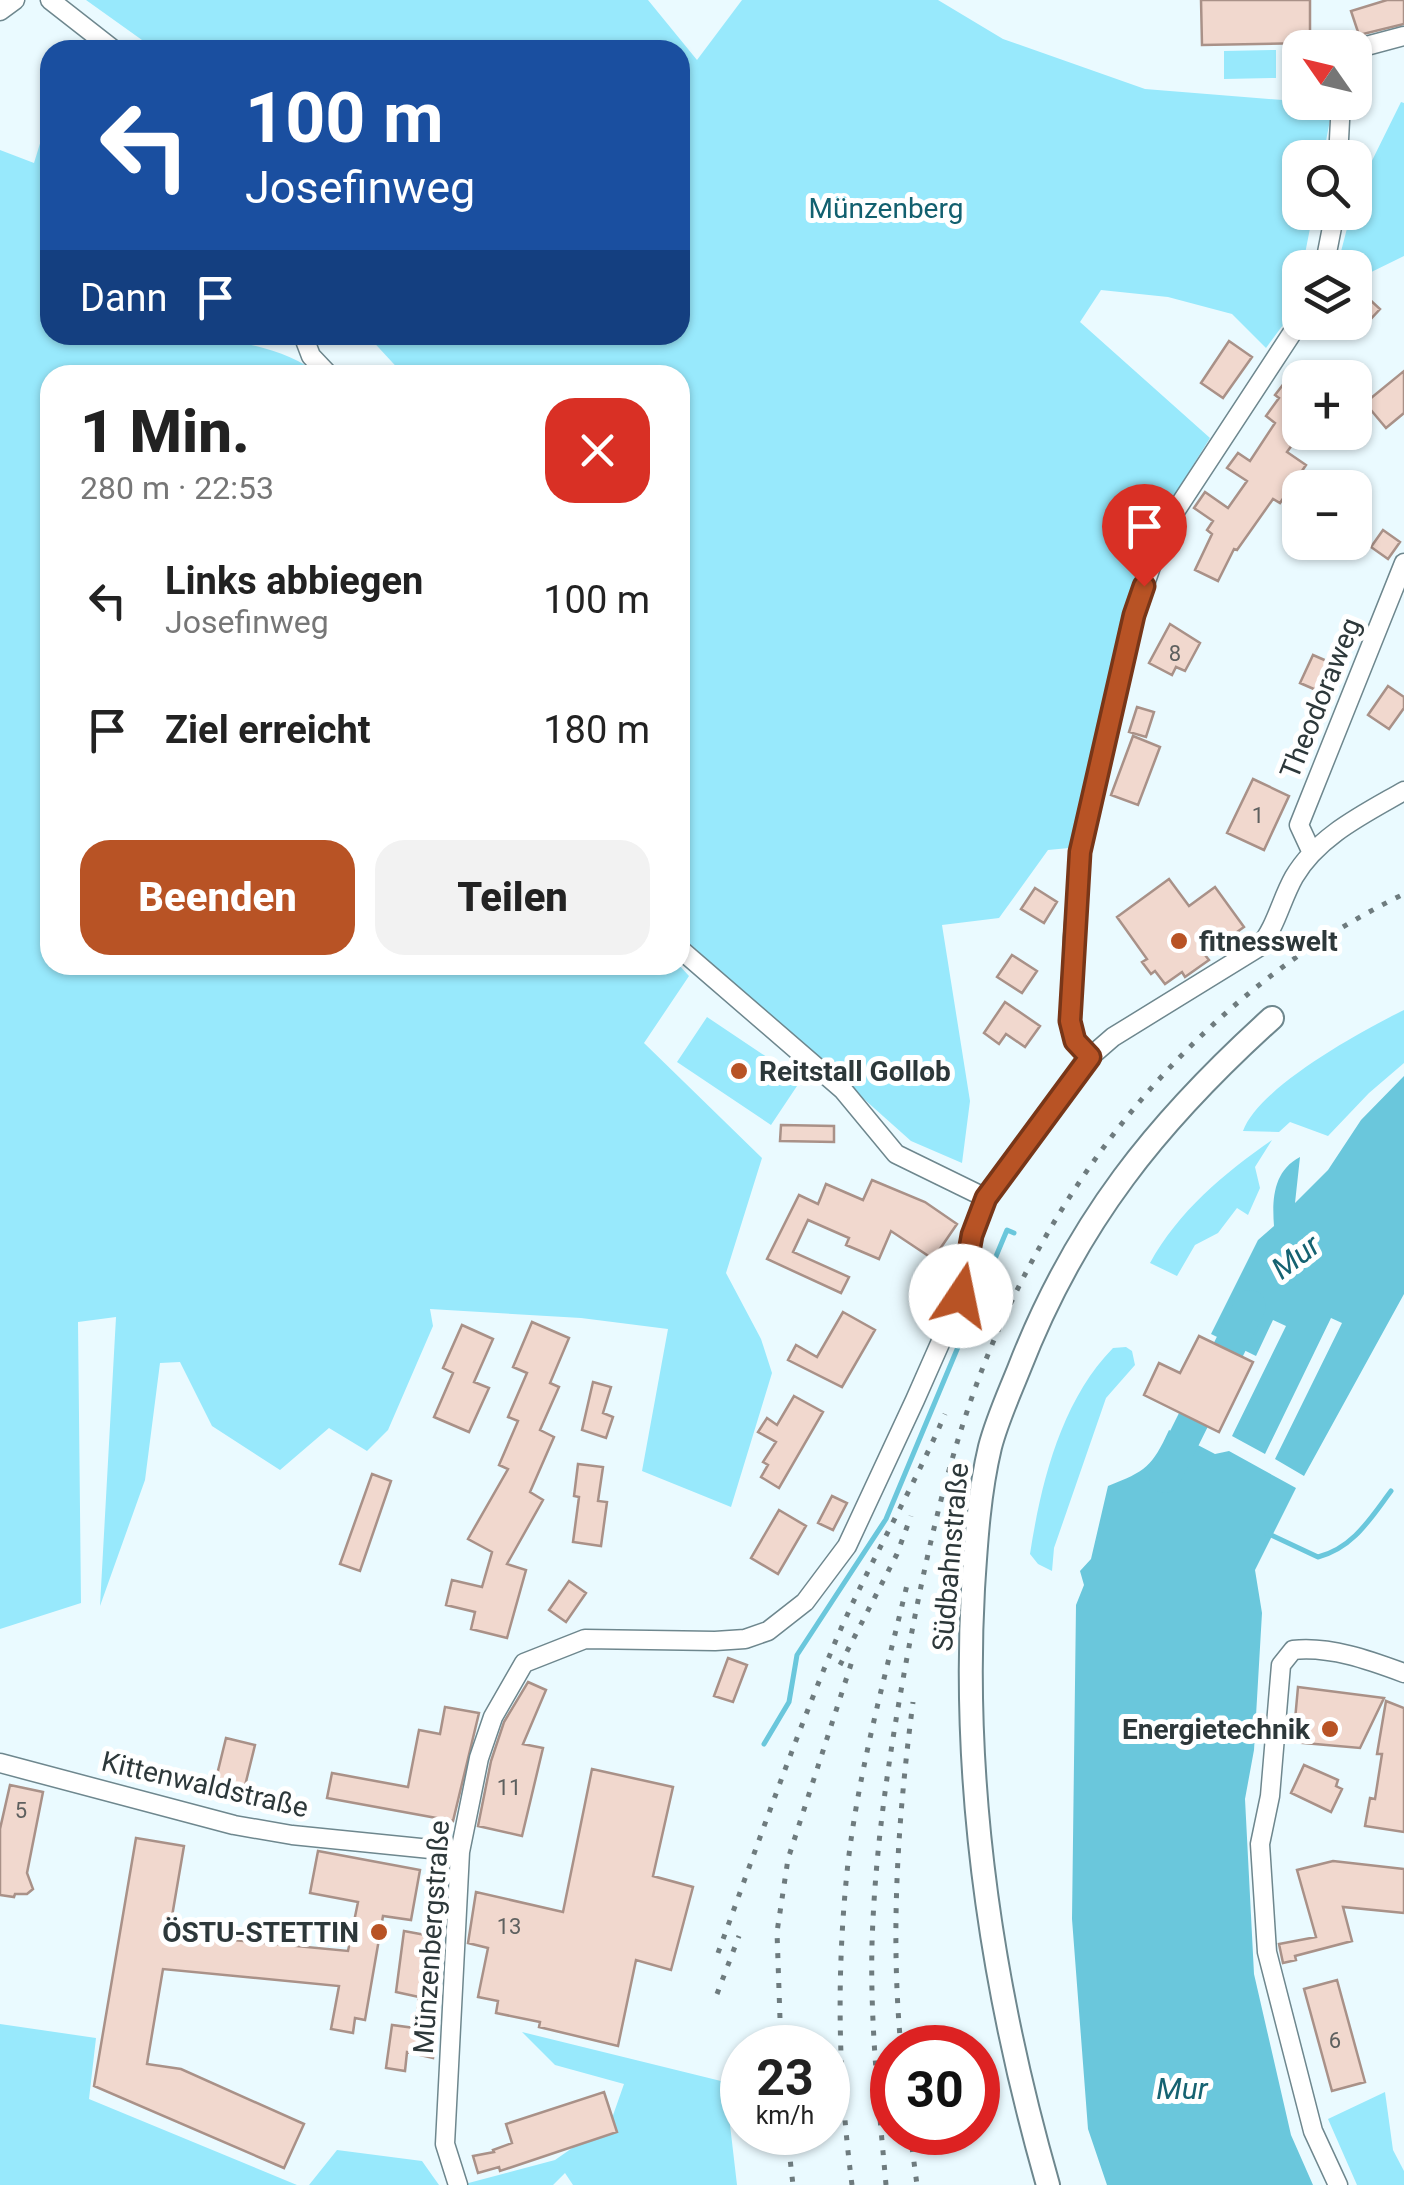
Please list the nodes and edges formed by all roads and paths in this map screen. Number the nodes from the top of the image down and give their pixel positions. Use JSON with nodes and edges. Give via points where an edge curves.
{"nodes":[{"id":1,"x":16,"y":0,"type":"edge"},
{"id":2,"x":50,"y":0,"type":"edge"},
{"id":3,"x":0,"y":11,"type":"edge"},
{"id":4,"x":1404,"y":36,"type":"edge"},
{"id":5,"x":101,"y":40,"type":"edge"},
{"id":6,"x":1372,"y":44,"type":"edge"},
{"id":7,"x":1288,"y":340,"type":"edge"},
{"id":8,"x":1404,"y":563,"type":"edge"},
{"id":9,"x":1404,"y":790,"type":"edge"},
{"id":10,"x":1312,"y":853,"type":"junction"},
{"id":11,"x":690,"y":960,"type":"edge"},
{"id":12,"x":1272,"y":1018,"type":"dead end"},
{"id":13,"x":1090,"y":1057,"type":"junction"},
{"id":14,"x":986,"y":1198,"type":"junction"},
{"id":15,"x":1404,"y":1674,"type":"edge"},
{"id":16,"x":0,"y":1762,"type":"edge"},
{"id":17,"x":460,"y":1852,"type":"junction"},
{"id":18,"x":458,"y":2185,"type":"edge"},
{"id":19,"x":1048,"y":2185,"type":"edge"},
{"id":20,"x":1338,"y":2185,"type":"edge"}],
"edges":[{"from":1,"to":3,"type":"street"},
{"from":2,"to":5,"type":"street"},
{"from":4,"to":6,"type":"street"},
{"from":7,"to":13,"type":"street","via":[[1166,527],[1134,615],[1080,852],[1070,1021],[1075,1041]]},
{"from":8,"to":10,"type":"street","name":"Theodoraweg","via":[[1299,825]]},
{"from":9,"to":10,"type":"street","name":"Münzenbergstraße"},
{"from":10,"to":13,"type":"street","name":"Münzenbergstraße","via":[[1259,947]]},
{"from":11,"to":14,"type":"street","via":[[844,1090],[896,1154]]},
{"from":12,"to":19,"type":"main road","name":"Südbahnstraße","via":[[1189,1098],[1112,1189],[1032,1334],[990,1447],[970,1638],[982,1864],[1012,2043]]},
{"from":13,"to":14,"type":"street","name":"Münzenbergstraße"},
{"from":14,"to":17,"type":"street","name":"Münzenbergstraße","via":[[961,1296],[923,1382],[847,1546],[805,1602],[768,1631],[745,1638],[585,1639],[524,1664],[488,1731]]},
{"from":15,"to":20,"type":"street","via":[[1312,1648],[1293,1650],[1280,1665],[1260,1844],[1262,1905],[1270,1966],[1309,2116]]},
{"from":16,"to":17,"type":"street","name":"Kittenwaldstraße","via":[[292,1836]]},
{"from":17,"to":18,"type":"street","name":"Münzenbergstraße","via":[[444,2144]]}]}
